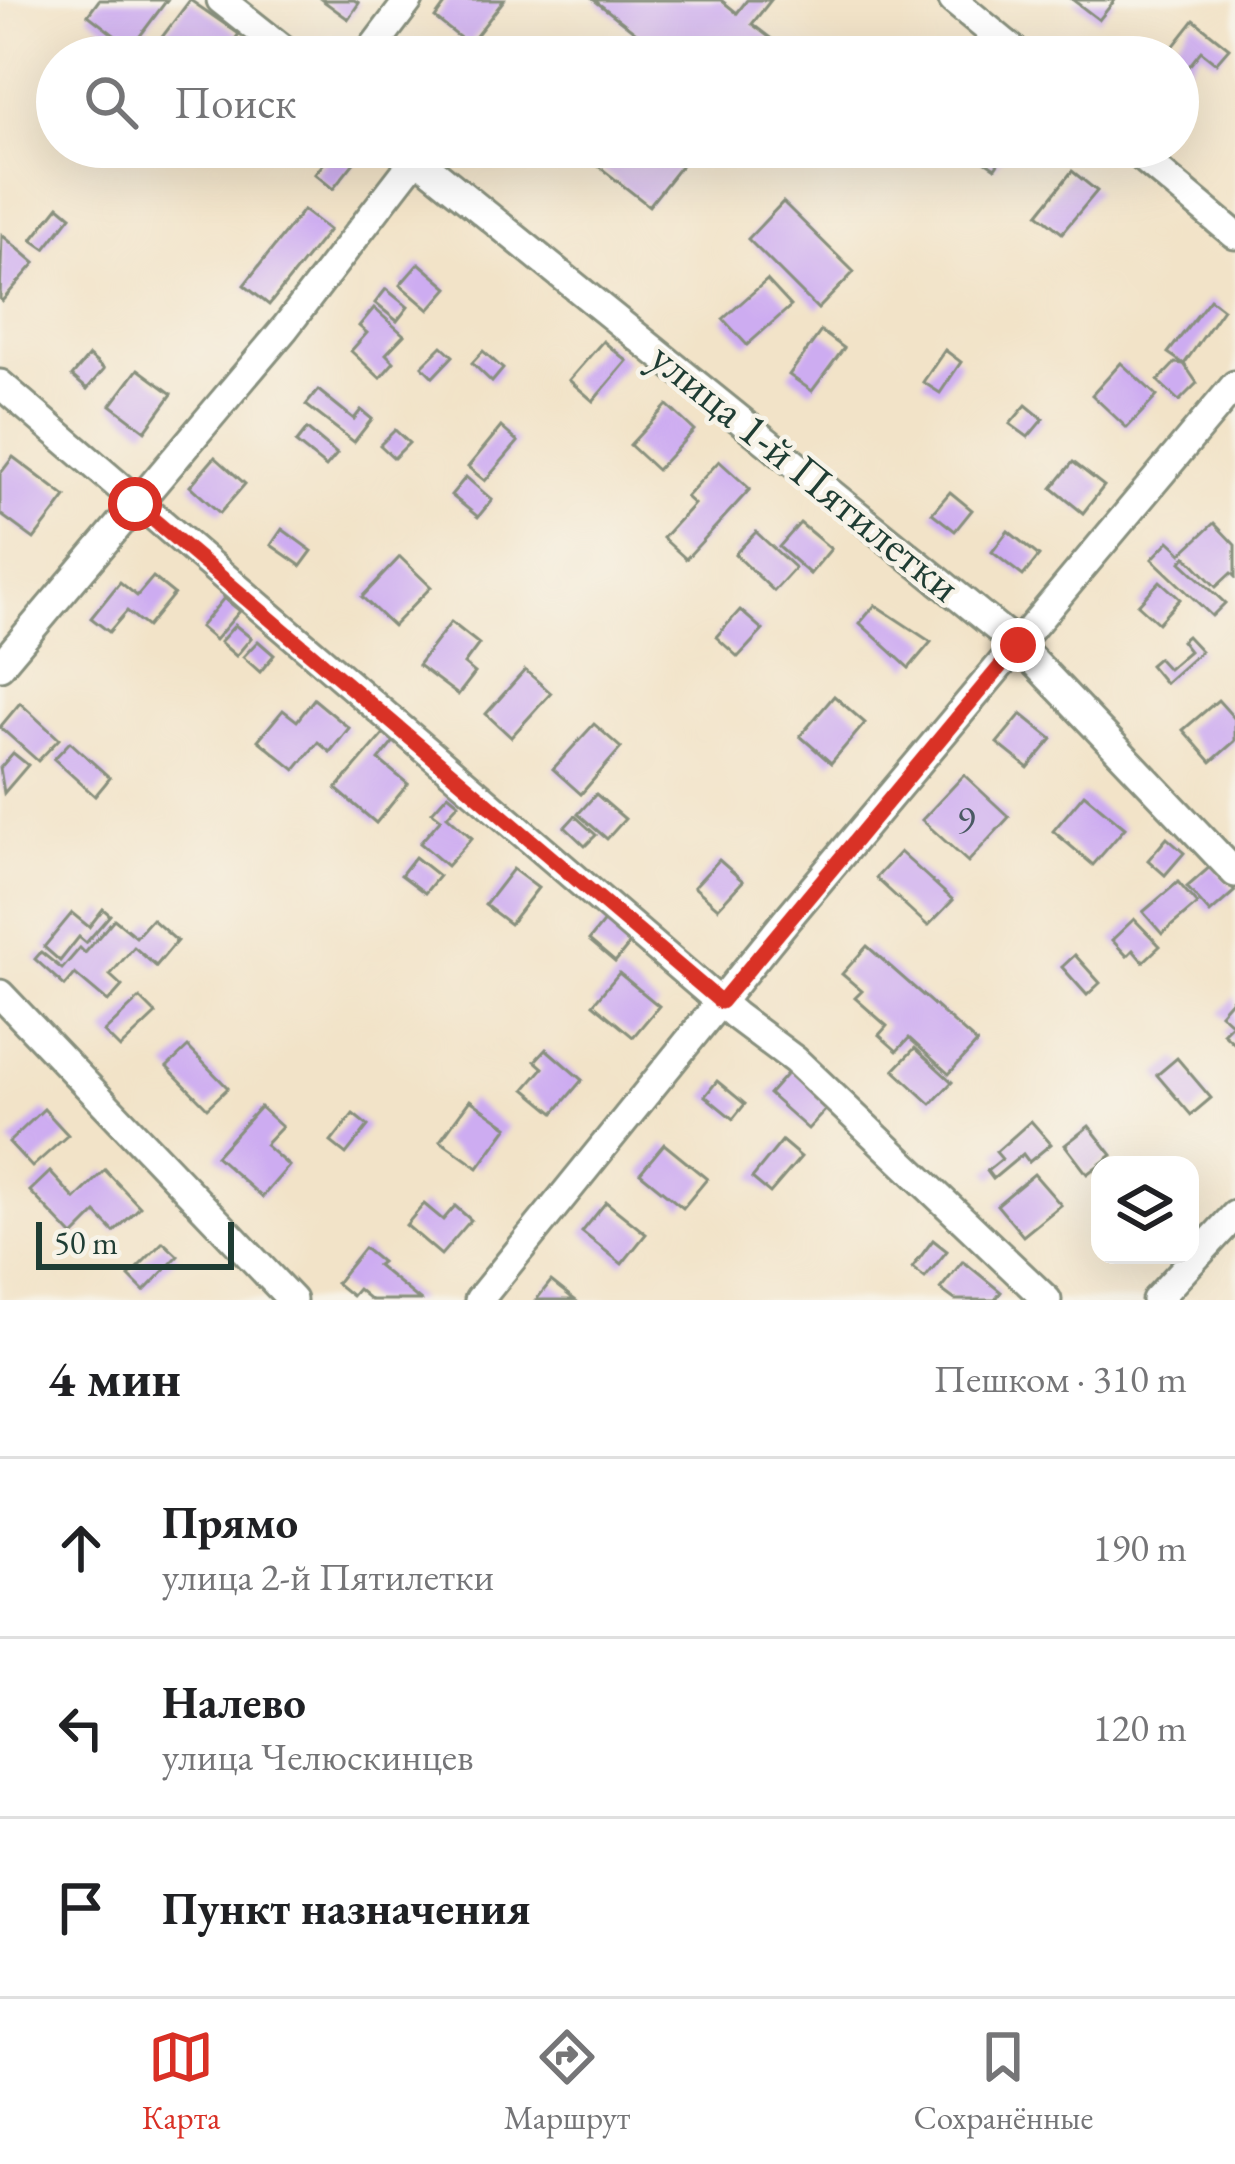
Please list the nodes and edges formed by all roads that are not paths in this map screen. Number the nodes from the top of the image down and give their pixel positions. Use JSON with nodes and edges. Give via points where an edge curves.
{"nodes":[{"id":1,"x":221,"y":0,"type":"edge"},
{"id":2,"x":409,"y":0,"type":"edge"},
{"id":3,"x":953,"y":0,"type":"edge"},
{"id":4,"x":266,"y":36,"type":"edge"},
{"id":5,"x":382,"y":36,"type":"edge"},
{"id":6,"x":997,"y":36,"type":"edge"},
{"id":7,"x":398,"y":168,"type":"edge"},
{"id":8,"x":428,"y":168,"type":"edge"},
{"id":9,"x":1155,"y":168,"type":"edge"},
{"id":10,"x":1235,"y":235,"type":"edge"},
{"id":11,"x":0,"y":385,"type":"edge"},
{"id":12,"x":1235,"y":385,"type":"edge"},
{"id":13,"x":135,"y":504,"type":"junction"},
{"id":14,"x":1018,"y":645,"type":"junction"},
{"id":15,"x":0,"y":666,"type":"edge"},
{"id":16,"x":1235,"y":873,"type":"edge"},
{"id":17,"x":0,"y":994,"type":"edge"},
{"id":18,"x":721,"y":1002,"type":"junction"},
{"id":19,"x":1235,"y":1215,"type":"edge"},
{"id":20,"x":292,"y":1300,"type":"edge"},
{"id":21,"x":478,"y":1300,"type":"edge"},
{"id":22,"x":1047,"y":1300,"type":"edge"},
{"id":23,"x":1156,"y":1300,"type":"edge"}],
"edges":[{"from":1,"to":4,"type":"street"},
{"from":2,"to":5,"type":"street"},
{"from":3,"to":6,"type":"street"},
{"from":7,"to":13,"type":"street","via":[[285,328]]},
{"from":8,"to":14,"type":"street","name":"улица 1-й Пятилетки"},
{"from":9,"to":10,"type":"street"},
{"from":11,"to":13,"type":"street"},
{"from":12,"to":14,"type":"street"},
{"from":13,"to":15,"type":"street"},
{"from":13,"to":18,"type":"street"},
{"from":14,"to":16,"type":"street","name":"улица 1-й Пятилетки"},
{"from":14,"to":18,"type":"street"},
{"from":17,"to":20,"type":"street"},
{"from":18,"to":21,"type":"street"},
{"from":18,"to":22,"type":"street","via":[[794,1060]]},
{"from":19,"to":23,"type":"street"}]}
